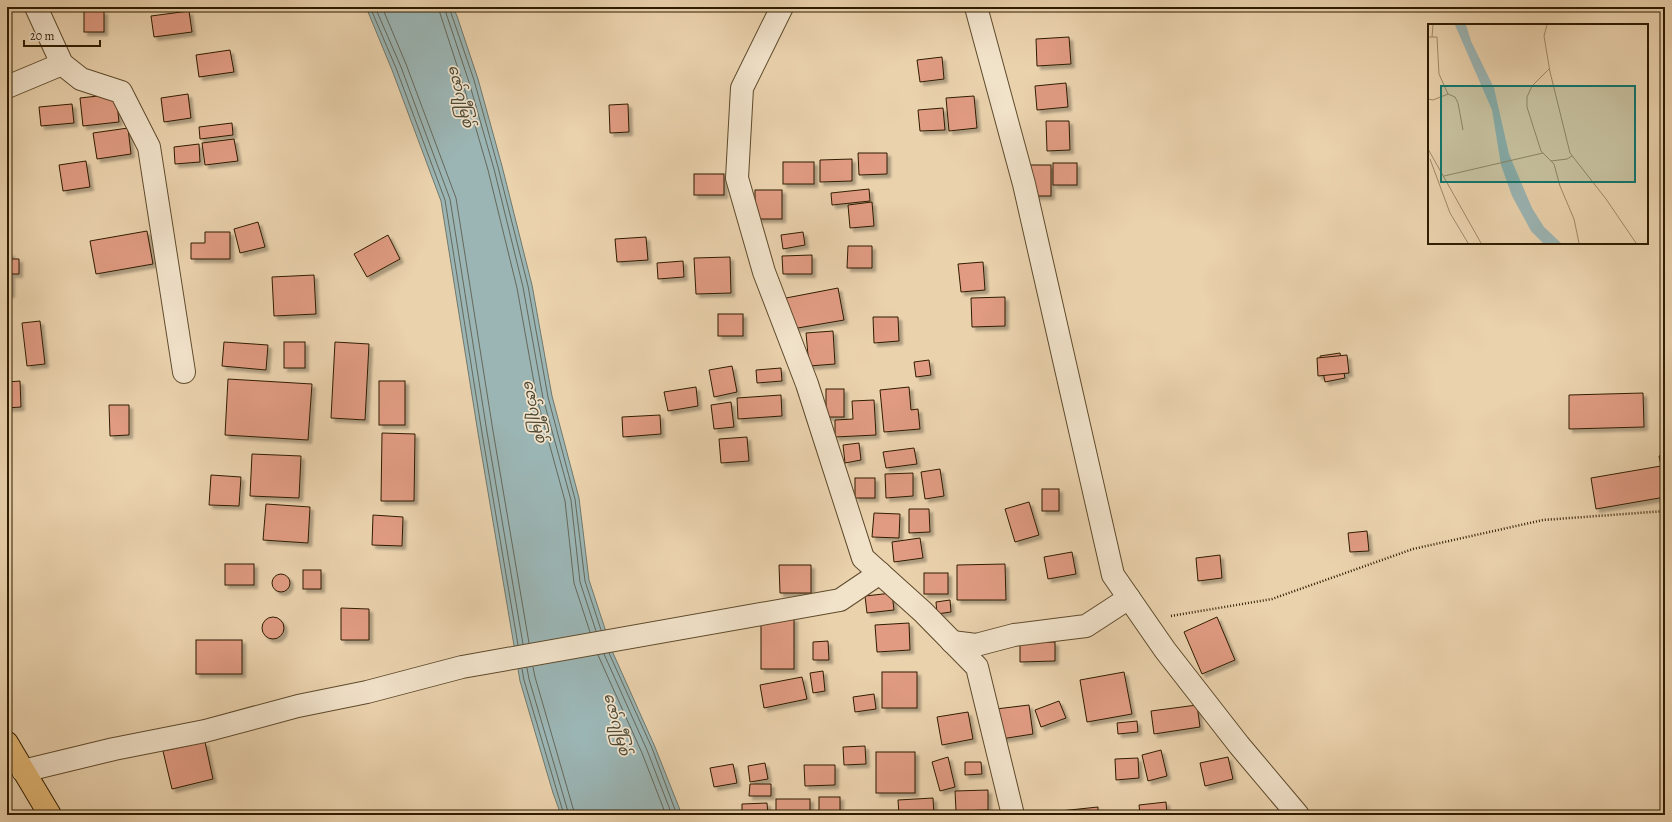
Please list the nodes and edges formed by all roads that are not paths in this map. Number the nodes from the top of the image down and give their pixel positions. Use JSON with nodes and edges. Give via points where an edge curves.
{"nodes":[{"id":1,"x":36,"y":7,"type":"edge"},
{"id":2,"x":782,"y":7,"type":"edge"},
{"id":3,"x":976,"y":7,"type":"edge"},
{"id":4,"x":62,"y":64,"type":"junction"},
{"id":5,"x":7,"y":86,"type":"edge"},
{"id":6,"x":184,"y":372,"type":"dead end"},
{"id":7,"x":880,"y":573,"type":"junction"},
{"id":8,"x":1129,"y":598,"type":"junction"},
{"id":9,"x":952,"y":642,"type":"junction"},
{"id":10,"x":7,"y":743,"type":"edge"},
{"id":11,"x":23,"y":771,"type":"junction"},
{"id":12,"x":50,"y":815,"type":"edge"},
{"id":13,"x":1013,"y":815,"type":"edge"},
{"id":14,"x":1298,"y":815,"type":"edge"}],
"edges":[{"from":1,"to":4,"type":"street"},
{"from":2,"to":7,"type":"street","via":[[742,88],[737,178],[764,272],[807,384],[863,558]]},
{"from":3,"to":8,"type":"street","via":[[1024,184],[1112,575]]},
{"from":4,"to":5,"type":"street"},
{"from":4,"to":6,"type":"street","via":[[81,79],[121,92],[149,147]]},
{"from":7,"to":9,"type":"street"},
{"from":7,"to":11,"type":"street","via":[[840,600],[462,667],[205,731]]},
{"from":8,"to":9,"type":"street","via":[[1086,626],[1014,635],[976,645]]},
{"from":8,"to":14,"type":"street","via":[[1165,650],[1239,745]]},
{"from":9,"to":13,"type":"street","via":[[978,667]]},
{"from":10,"to":11,"type":"highway"},
{"from":11,"to":12,"type":"highway"}]}
